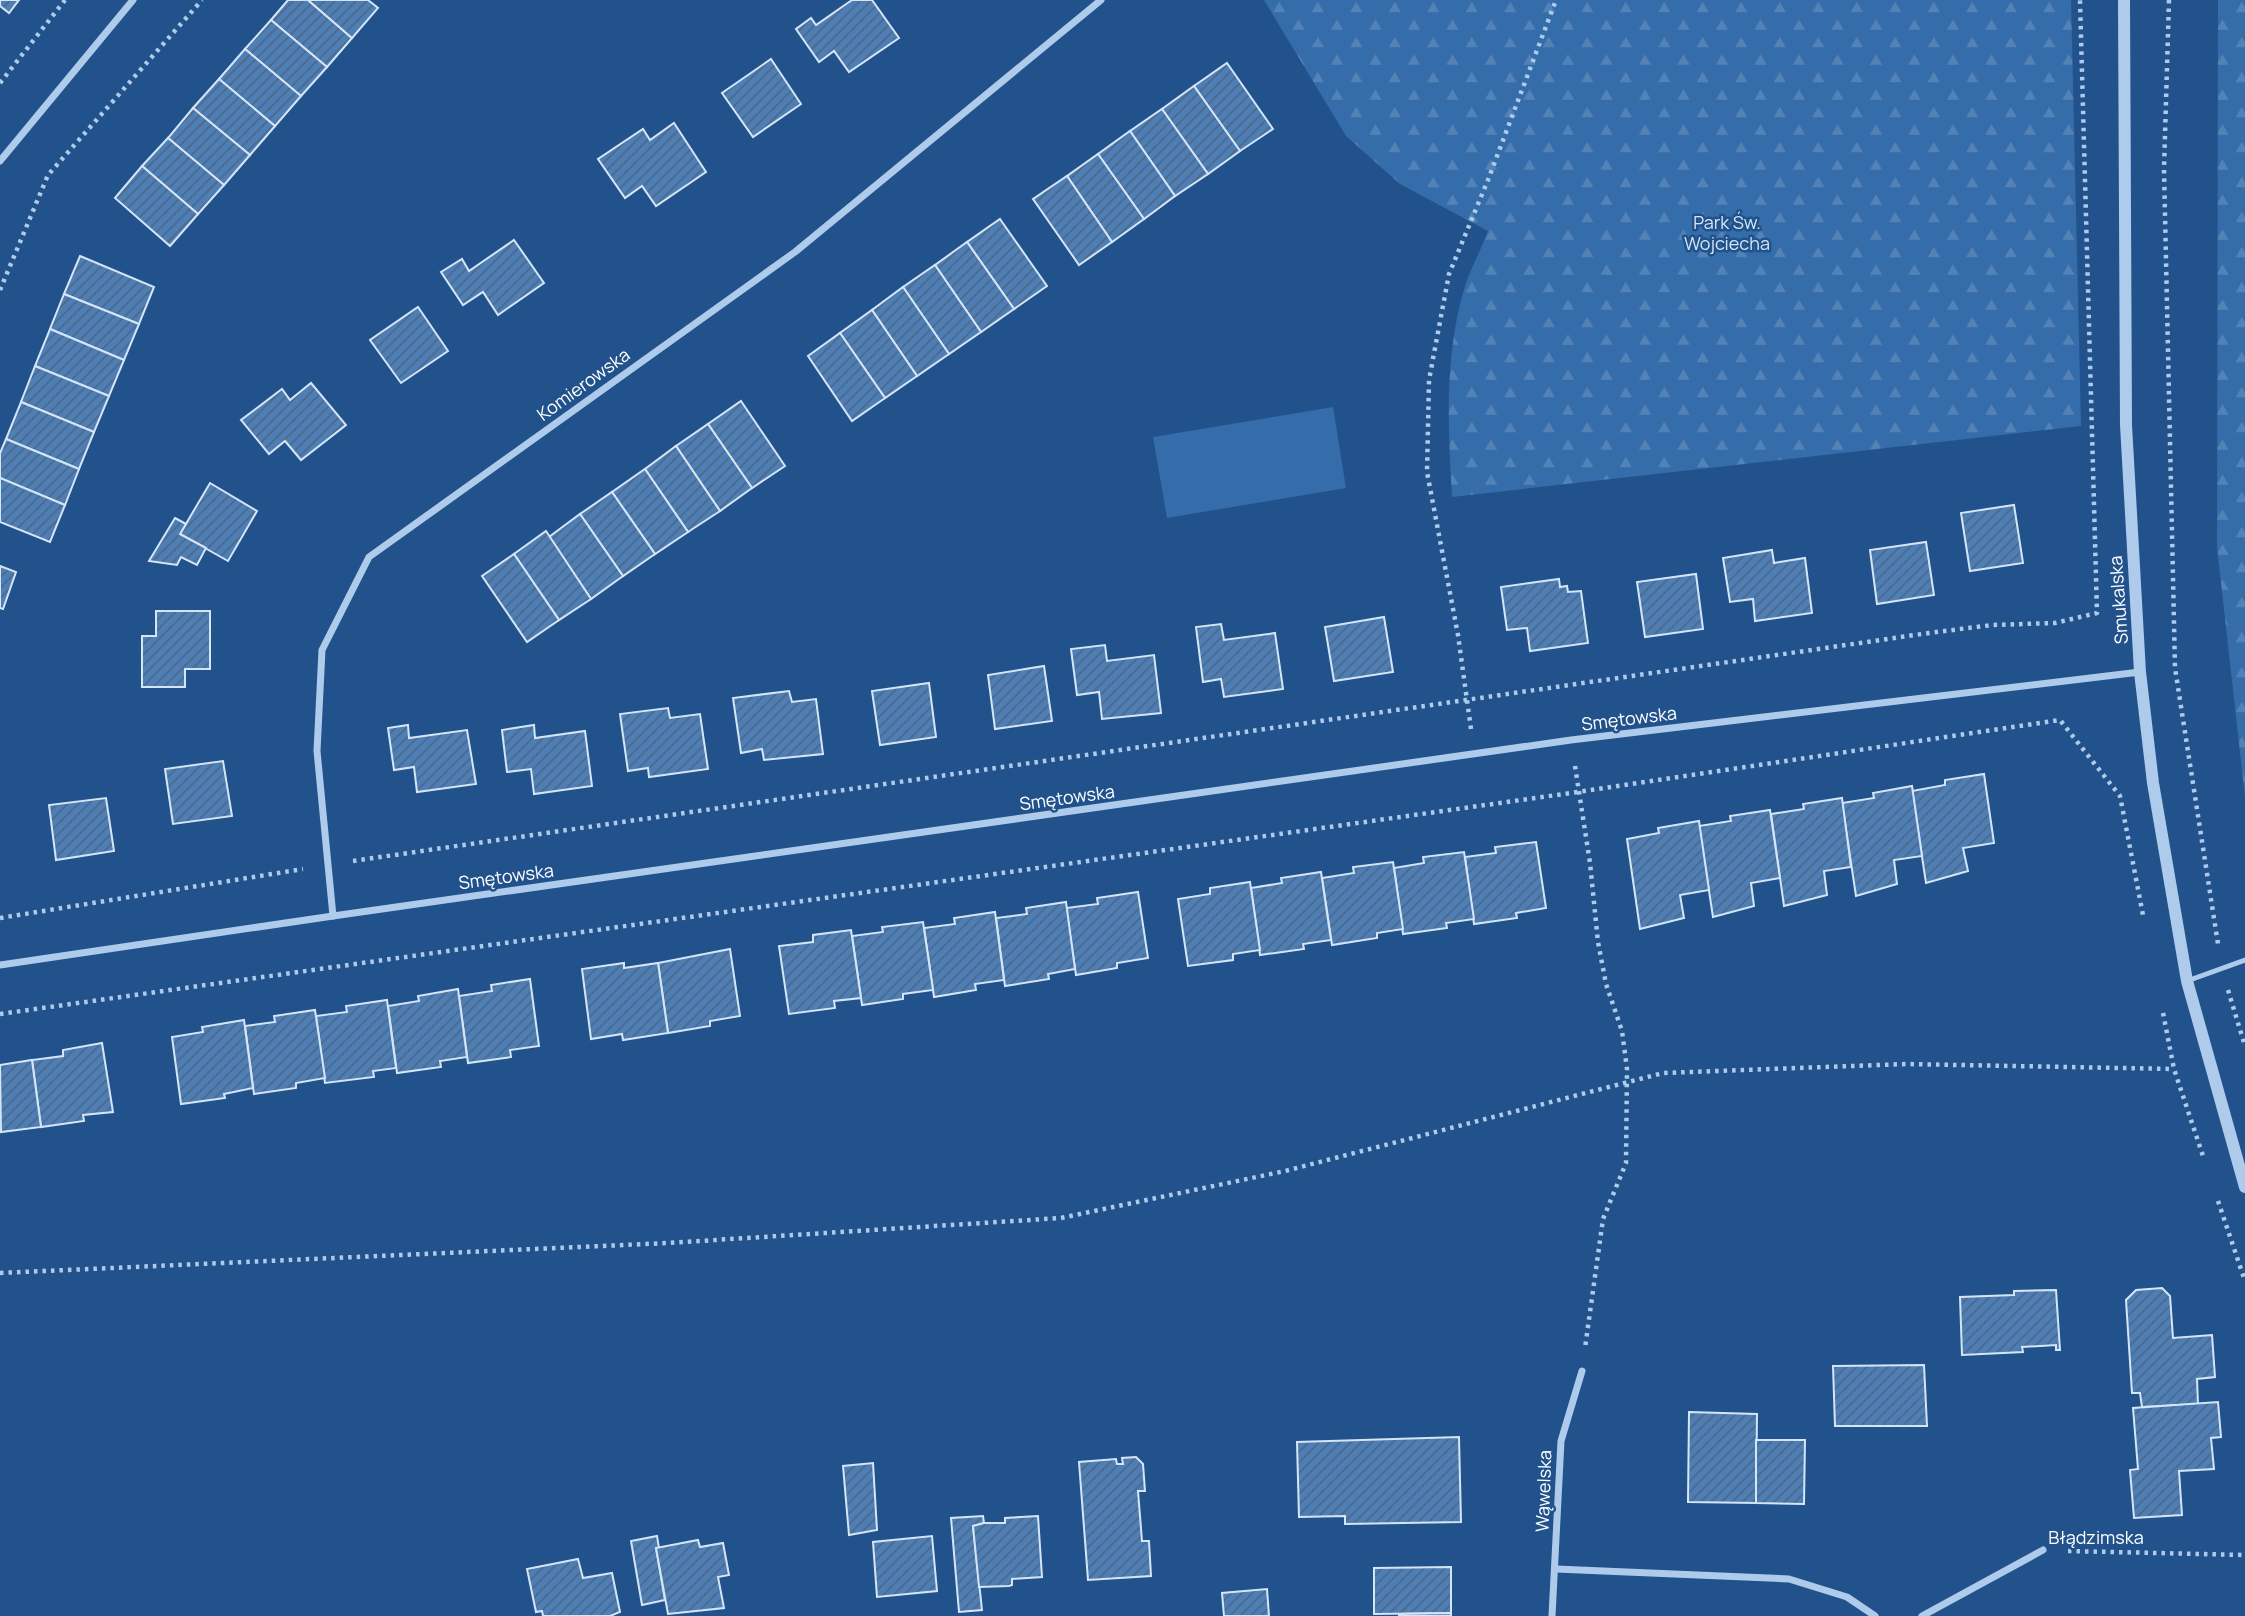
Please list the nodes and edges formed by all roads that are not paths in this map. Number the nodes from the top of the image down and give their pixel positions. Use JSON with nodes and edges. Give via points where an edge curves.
{"nodes":[{"id":1,"x":133,"y":0,"type":"edge"},
{"id":2,"x":1101,"y":0,"type":"edge"},
{"id":3,"x":2124,"y":0,"type":"edge"},
{"id":4,"x":0,"y":161,"type":"edge"},
{"id":5,"x":2140,"y":672,"type":"junction"},
{"id":6,"x":333,"y":916,"type":"junction"},
{"id":7,"x":2245,"y":960,"type":"edge"},
{"id":8,"x":0,"y":965,"type":"edge"},
{"id":9,"x":2188,"y":981,"type":"junction"},
{"id":10,"x":2245,"y":1186,"type":"edge"},
{"id":11,"x":1582,"y":1371,"type":"road end"},
{"id":12,"x":2043,"y":1550,"type":"road end"},
{"id":13,"x":1556,"y":1569,"type":"junction"},
{"id":14,"x":1552,"y":1616,"type":"edge"},
{"id":15,"x":1875,"y":1616,"type":"edge"},
{"id":16,"x":1922,"y":1616,"type":"edge"}],
"edges":[{"from":1,"to":4,"type":"street"},
{"from":2,"to":6,"type":"street","name":"Komierowska","via":[[795,252],[369,557],[322,650],[317,751]]},
{"from":3,"to":5,"type":"street","name":"Smukalska","via":[[2126,425]]},
{"from":5,"to":6,"type":"street","name":"Smętowska","via":[[1571,740]]},
{"from":5,"to":9,"type":"street","name":"Smukalska","via":[[2153,783]]},
{"from":6,"to":8,"type":"street","name":"Smętowska"},
{"from":7,"to":9,"type":"lane"},
{"from":9,"to":10,"type":"street","name":"Smukalska"},
{"from":11,"to":13,"type":"street","name":"Wąwelska","via":[[1561,1441]]},
{"from":12,"to":16,"type":"street","name":"Błądzimska"},
{"from":13,"to":14,"type":"street","name":"Wąwelska"},
{"from":13,"to":15,"type":"street","via":[[1790,1579],[1847,1597]]}]}
